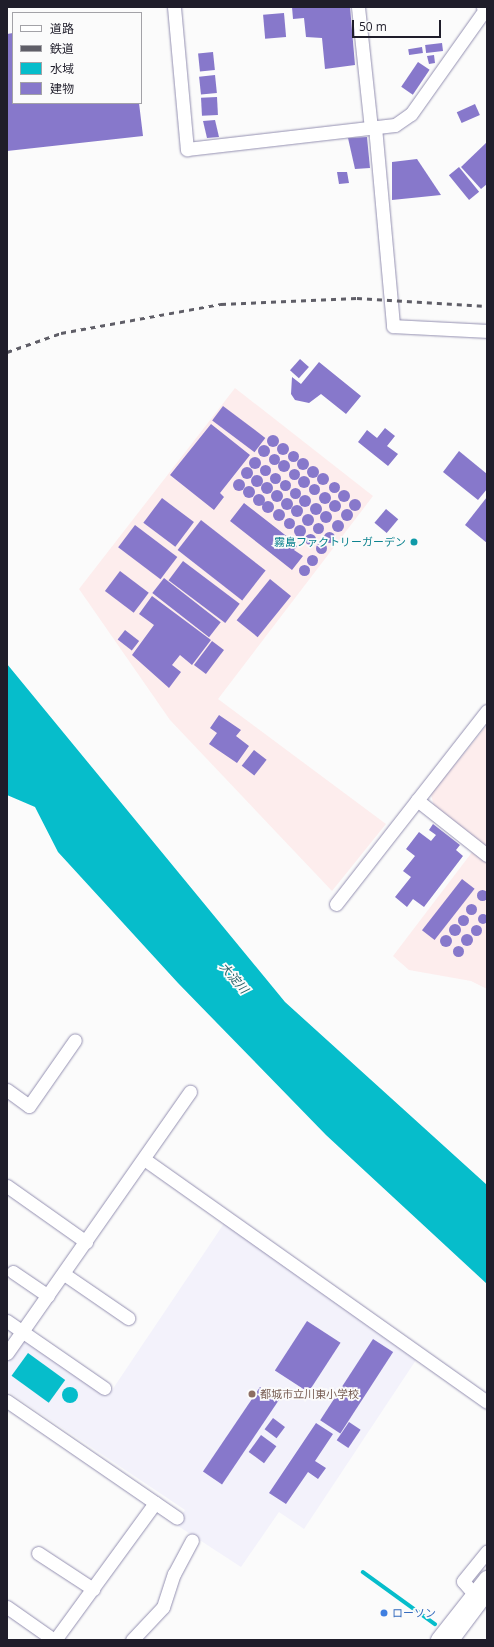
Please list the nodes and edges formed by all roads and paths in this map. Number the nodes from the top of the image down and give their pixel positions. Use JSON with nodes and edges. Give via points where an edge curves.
{"nodes":[{"id":1,"x":174,"y":7,"type":"edge"},
{"id":2,"x":358,"y":7,"type":"edge"},
{"id":3,"x":486,"y":8,"type":"edge"},
{"id":4,"x":373,"y":128,"type":"junction"},
{"id":5,"x":487,"y":331,"type":"edge"},
{"id":6,"x":487,"y":711,"type":"edge"},
{"id":7,"x":417,"y":800,"type":"junction"},
{"id":8,"x":487,"y":855,"type":"edge"},
{"id":9,"x":336,"y":904,"type":"dead end"},
{"id":10,"x":75,"y":1040,"type":"dead end"},
{"id":11,"x":7,"y":1090,"type":"edge"},
{"id":12,"x":190,"y":1092,"type":"dead end"},
{"id":13,"x":144,"y":1159,"type":"junction"},
{"id":14,"x":7,"y":1186,"type":"edge"},
{"id":15,"x":86,"y":1242,"type":"junction"},
{"id":16,"x":13,"y":1272,"type":"dead end"},
{"id":17,"x":64,"y":1274,"type":"junction"},
{"id":18,"x":48,"y":1296,"type":"junction"},
{"id":19,"x":128,"y":1318,"type":"dead end"},
{"id":20,"x":7,"y":1321,"type":"edge"},
{"id":21,"x":23,"y":1332,"type":"junction"},
{"id":22,"x":7,"y":1353,"type":"edge"},
{"id":23,"x":104,"y":1388,"type":"dead end"},
{"id":24,"x":7,"y":1402,"type":"edge"},
{"id":25,"x":487,"y":1402,"type":"edge"},
{"id":26,"x":155,"y":1503,"type":"junction"},
{"id":27,"x":177,"y":1518,"type":"dead end"},
{"id":28,"x":192,"y":1540,"type":"dead end"},
{"id":29,"x":487,"y":1551,"type":"edge"},
{"id":30,"x":38,"y":1553,"type":"dead end"},
{"id":31,"x":487,"y":1579,"type":"edge"},
{"id":32,"x":93,"y":1588,"type":"junction"},
{"id":33,"x":481,"y":1594,"type":"edge"},
{"id":34,"x":7,"y":1607,"type":"edge"},
{"id":35,"x":449,"y":1637,"type":"edge"},
{"id":36,"x":55,"y":1640,"type":"edge"},
{"id":37,"x":132,"y":1640,"type":"edge"}],
"edges":[{"from":1,"to":4,"type":"street","via":[[187,149]]},
{"from":2,"to":4,"type":"street"},
{"from":3,"to":4,"type":"street","via":[[411,114],[395,125]]},
{"from":4,"to":5,"type":"street","via":[[393,326]]},
{"from":6,"to":7,"type":"street"},
{"from":7,"to":8,"type":"street"},
{"from":7,"to":9,"type":"street"},
{"from":10,"to":11,"type":"street","via":[[29,1106]]},
{"from":12,"to":13,"type":"street"},
{"from":13,"to":15,"type":"street"},
{"from":13,"to":25,"type":"street"},
{"from":14,"to":15,"type":"street"},
{"from":15,"to":17,"type":"street"},
{"from":16,"to":18,"type":"street"},
{"from":17,"to":18,"type":"street"},
{"from":17,"to":19,"type":"street"},
{"from":18,"to":21,"type":"street"},
{"from":20,"to":21,"type":"street"},
{"from":21,"to":22,"type":"street"},
{"from":21,"to":23,"type":"street"},
{"from":24,"to":26,"type":"street"},
{"from":26,"to":27,"type":"street"},
{"from":26,"to":32,"type":"street"},
{"from":28,"to":37,"type":"street","via":[[174,1574],[163,1607]]},
{"from":29,"to":33,"type":"street","via":[[463,1581]]},
{"from":30,"to":32,"type":"street"},
{"from":31,"to":33,"type":"street"},
{"from":32,"to":36,"type":"street"},
{"from":33,"to":35,"type":"street"},
{"from":34,"to":36,"type":"street"}]}
